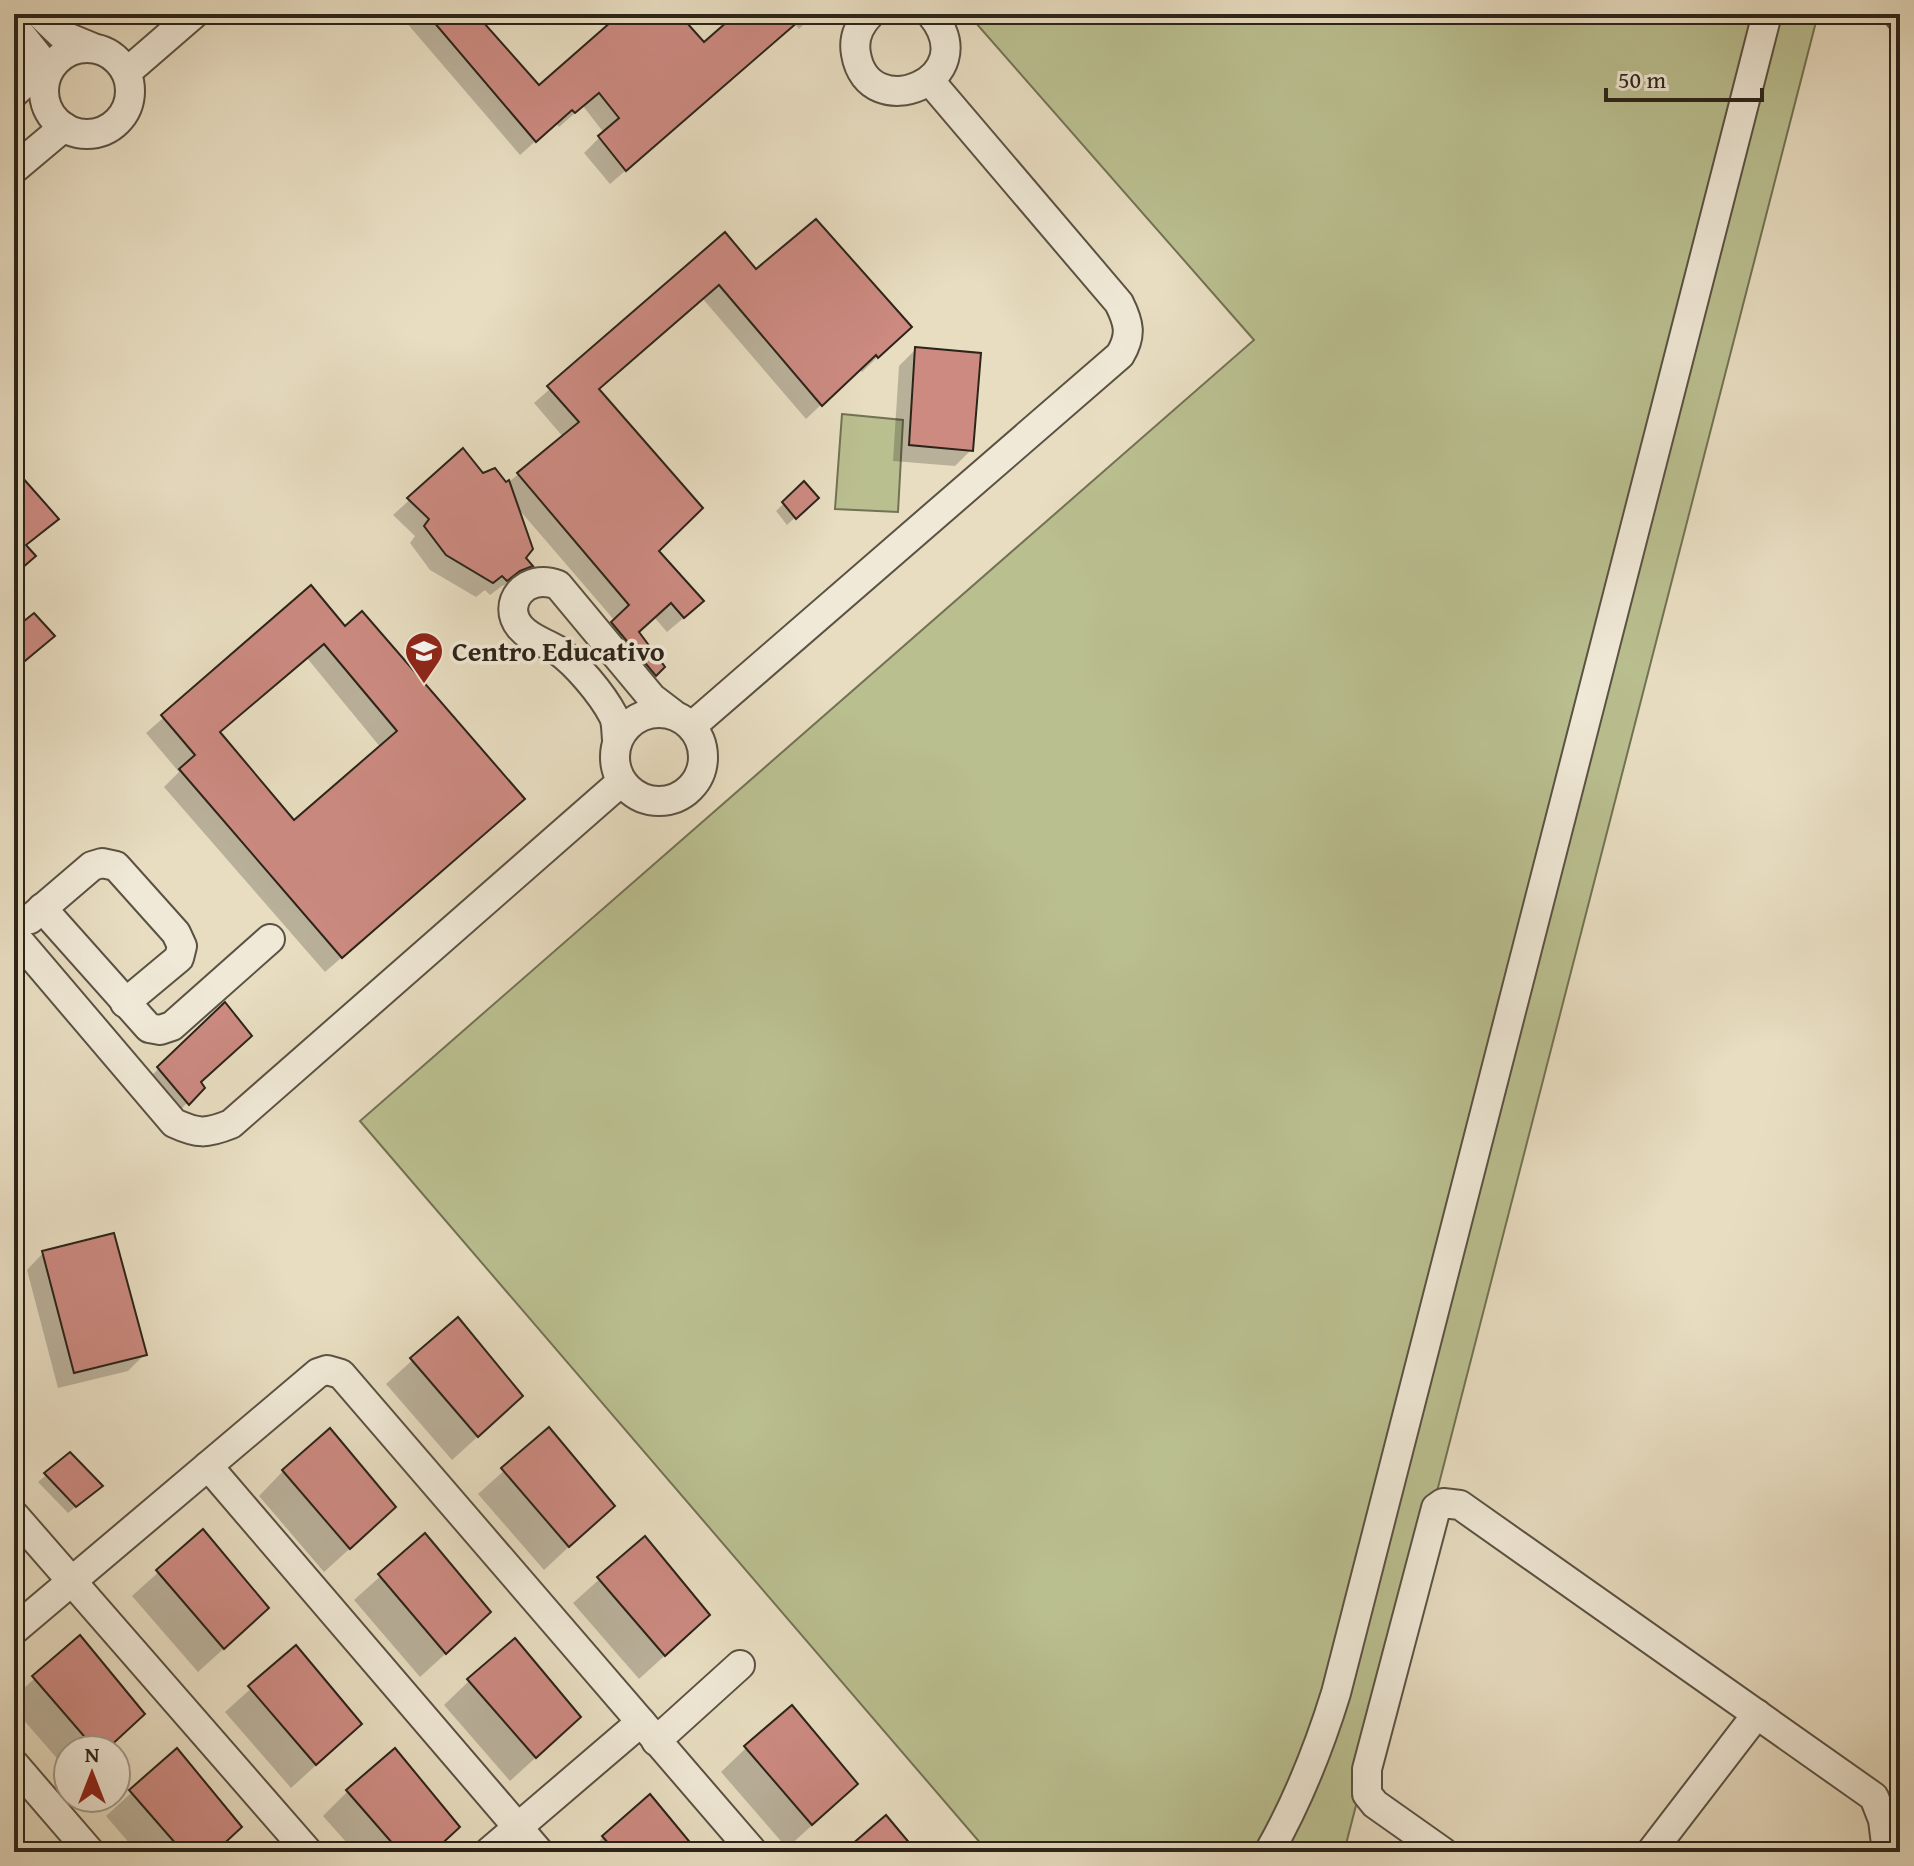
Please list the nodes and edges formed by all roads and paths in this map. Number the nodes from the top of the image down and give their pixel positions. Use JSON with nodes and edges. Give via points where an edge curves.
{"nodes":[{"id":1,"x":40,"y":14,"type":"edge"},
{"id":2,"x":194,"y":14,"type":"edge"},
{"id":3,"x":870,"y":14,"type":"edge"},
{"id":4,"x":931,"y":14,"type":"edge"},
{"id":5,"x":1767,"y":14,"type":"edge"},
{"id":6,"x":14,"y":26,"type":"edge"},
{"id":7,"x":91,"y":47,"type":"junction"},
{"id":8,"x":127,"y":72,"type":"junction"},
{"id":9,"x":43,"y":80,"type":"junction"},
{"id":10,"x":930,"y":81,"type":"junction"},
{"id":11,"x":14,"y":93,"type":"edge"},
{"id":12,"x":64,"y":127,"type":"junction"},
{"id":13,"x":14,"y":169,"type":"edge"},
{"id":14,"x":683,"y":720,"type":"junction"},
{"id":15,"x":617,"y":739,"type":"junction"},
{"id":16,"x":621,"y":782,"type":"junction"},
{"id":17,"x":42,"y":908,"type":"junction"},
{"id":18,"x":14,"y":934,"type":"edge"},
{"id":19,"x":270,"y":939,"type":"dead end"},
{"id":20,"x":125,"y":1003,"type":"junction"},
{"id":21,"x":208,"y":1466,"type":"junction"},
{"id":22,"x":14,"y":1515,"type":"edge"},
{"id":23,"x":71,"y":1582,"type":"junction"},
{"id":24,"x":14,"y":1630,"type":"edge"},
{"id":25,"x":740,"y":1665,"type":"dead end"},
{"id":26,"x":1757,"y":1714,"type":"junction"},
{"id":27,"x":649,"y":1731,"type":"junction"},
{"id":28,"x":14,"y":1764,"type":"edge"},
{"id":29,"x":517,"y":1827,"type":"junction"},
{"id":30,"x":90,"y":1852,"type":"edge"},
{"id":31,"x":308,"y":1852,"type":"edge"},
{"id":32,"x":489,"y":1852,"type":"edge"},
{"id":33,"x":539,"y":1852,"type":"edge"},
{"id":34,"x":753,"y":1852,"type":"edge"},
{"id":35,"x":1269,"y":1852,"type":"edge"},
{"id":36,"x":1443,"y":1852,"type":"edge"},
{"id":37,"x":1651,"y":1852,"type":"edge"},
{"id":38,"x":1887,"y":1852,"type":"edge"}],
"edges":[{"from":1,"to":7,"type":"street","via":[[62,35]]},
{"from":2,"to":8,"type":"street"},
{"from":3,"to":10,"type":"street","via":[[855,48],[865,75],[889,91],[918,89]]},
{"from":4,"to":10,"type":"street","via":[[945,39],[945,55]]},
{"from":5,"to":35,"type":"street","via":[[1336,1693],[1307,1776]]},
{"from":6,"to":9,"type":"street","via":[[32,47]]},
{"from":7,"to":8,"type":"street","via":[[118,60]]},
{"from":7,"to":9,"type":"street","via":[[63,55]]},
{"from":8,"to":12,"type":"street","via":[[129,102],[115,124],[89,133]]},
{"from":9,"to":11,"type":"street"},
{"from":9,"to":12,"type":"street","via":[[53,118]]},
{"from":10,"to":14,"type":"street","via":[[1119,303],[1129,323],[1129,340],[1120,355]]},
{"from":12,"to":13,"type":"street"},
{"from":14,"to":15,"type":"street","via":[[651,712],[631,722]]},
{"from":14,"to":15,"type":"street","via":[[652,698],[558,585],[544,580],[529,583],[518,594],[514,609],[518,625],[571,660],[615,718]]},
{"from":14,"to":16,"type":"street","via":[[703,748],[702,772],[687,792],[665,802],[640,798]]},
{"from":15,"to":16,"type":"street","via":[[614,761]]},
{"from":16,"to":18,"type":"street","via":[[231,1124],[212,1132],[174,1123]]},
{"from":17,"to":18,"type":"street"},
{"from":17,"to":20,"type":"street"},
{"from":17,"to":20,"type":"street","via":[[102,863],[116,866],[176,933],[182,946],[179,958]]},
{"from":19,"to":20,"type":"street","via":[[172,1026],[149,1028]]},
{"from":21,"to":23,"type":"street"},
{"from":21,"to":27,"type":"street","via":[[318,1373],[341,1374]]},
{"from":21,"to":29,"type":"street"},
{"from":22,"to":23,"type":"street"},
{"from":23,"to":24,"type":"street"},
{"from":23,"to":31,"type":"street"},
{"from":25,"to":27,"type":"street"},
{"from":26,"to":36,"type":"street","via":[[1460,1505],[1443,1503],[1436,1508],[1367,1769],[1367,1794],[1375,1804]]},
{"from":26,"to":37,"type":"street"},
{"from":26,"to":38,"type":"street","via":[[1874,1797]]},
{"from":27,"to":29,"type":"street"},
{"from":27,"to":34,"type":"street"},
{"from":28,"to":30,"type":"street"},
{"from":29,"to":32,"type":"street"},
{"from":29,"to":33,"type":"street"}]}
